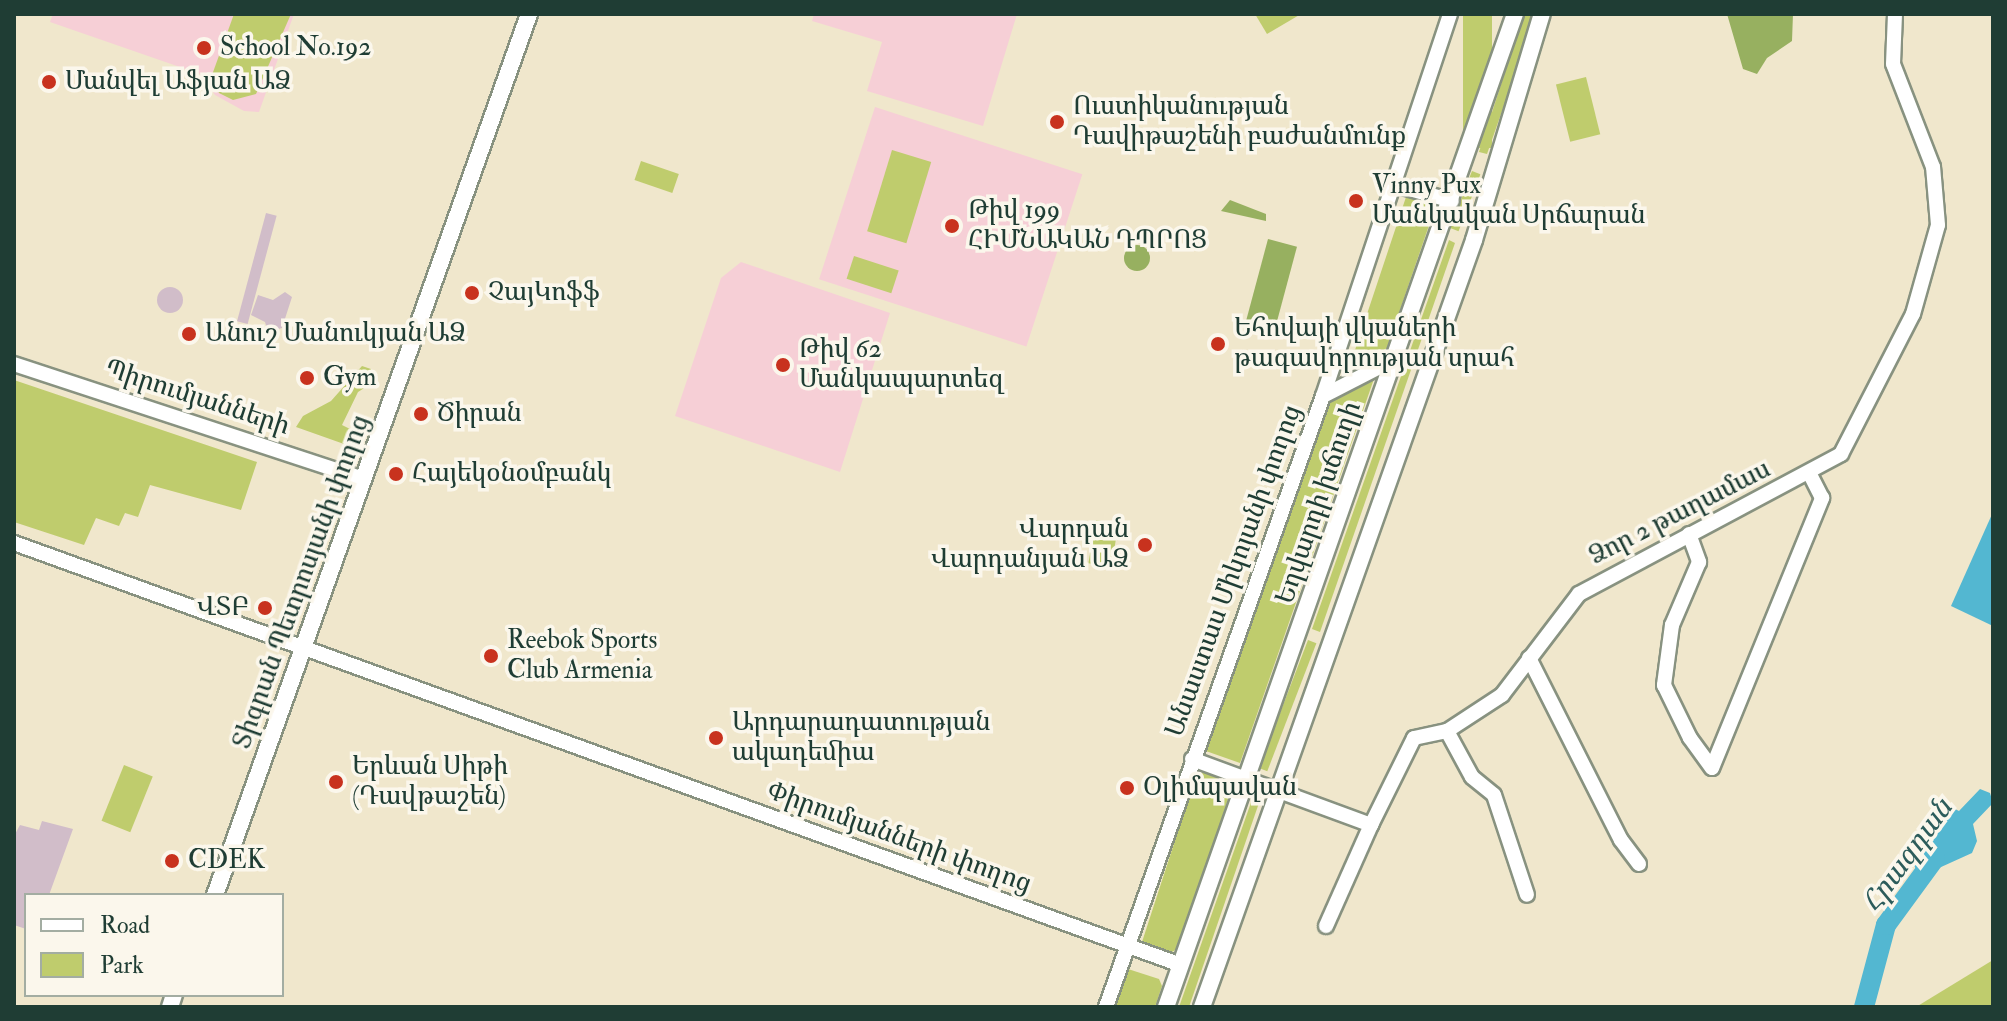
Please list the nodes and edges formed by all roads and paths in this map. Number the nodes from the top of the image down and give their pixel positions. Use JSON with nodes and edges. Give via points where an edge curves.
{"nodes":[{"id":1,"x":519,"y":14,"type":"edge"},
{"id":2,"x":529,"y":14,"type":"edge"},
{"id":3,"x":1450,"y":14,"type":"edge"},
{"id":4,"x":1515,"y":14,"type":"edge"},
{"id":5,"x":1542,"y":14,"type":"edge"},
{"id":6,"x":1895,"y":14,"type":"edge"},
{"id":7,"x":1466,"y":161,"type":"junction"},
{"id":8,"x":1495,"y":171,"type":"junction"},
{"id":9,"x":1395,"y":185,"type":"junction"},
{"id":10,"x":1452,"y":201,"type":"junction"},
{"id":11,"x":1395,"y":359,"type":"junction"},
{"id":12,"x":14,"y":364,"type":"edge"},
{"id":13,"x":1323,"y":396,"type":"junction"},
{"id":14,"x":1810,"y":474,"type":"junction"},
{"id":15,"x":361,"y":477,"type":"junction"},
{"id":16,"x":1689,"y":534,"type":"junction"},
{"id":17,"x":14,"y":543,"type":"edge"},
{"id":18,"x":299,"y":646,"type":"junction"},
{"id":19,"x":1529,"y":658,"type":"junction"},
{"id":20,"x":1447,"y":731,"type":"junction"},
{"id":21,"x":1192,"y":759,"type":"junction"},
{"id":22,"x":1246,"y":779,"type":"junction"},
{"id":23,"x":1279,"y":791,"type":"junction"},
{"id":24,"x":1371,"y":825,"type":"junction"},
{"id":25,"x":1639,"y":864,"type":"dead end"},
{"id":26,"x":213,"y":893,"type":"edge"},
{"id":27,"x":1527,"y":895,"type":"dead end"},
{"id":28,"x":1326,"y":926,"type":"dead end"},
{"id":29,"x":1127,"y":946,"type":"junction"},
{"id":30,"x":1181,"y":965,"type":"junction"},
{"id":31,"x":1106,"y":1007,"type":"edge"},
{"id":32,"x":1166,"y":1007,"type":"edge"},
{"id":33,"x":1202,"y":1007,"type":"edge"}],
"edges":[{"from":1,"to":15,"type":"main road","name":"Տիգրան Պետրոսյանի փողոց"},
{"from":2,"to":15,"type":"main road","name":"Տիգրան Պետրոսյանի փողոց"},
{"from":3,"to":9,"type":"street","name":"Անաստաս Միկոյանի փողոց"},
{"from":4,"to":7,"type":"main road","name":"Եղվարդի խճուղի"},
{"from":5,"to":8,"type":"main road"},
{"from":6,"to":14,"type":"street","via":[[1893,64],[1933,167],[1938,225],[1913,314],[1870,405],[1841,454]]},
{"from":7,"to":8,"type":"main road"},
{"from":7,"to":10,"type":"main road","name":"Եղվարդի խճուղի"},
{"from":8,"to":23,"type":"main road"},
{"from":9,"to":10,"type":"street"},
{"from":9,"to":13,"type":"street","name":"Անաստաս Միկոյանի փողոց"},
{"from":10,"to":11,"type":"main road","name":"Եղվարդի խճուղի"},
{"from":11,"to":13,"type":"street"},
{"from":11,"to":22,"type":"main road","name":"Եղվարդի խճուղի"},
{"from":12,"to":15,"type":"street","name":"Պիրումյանների"},
{"from":13,"to":21,"type":"street","name":"Անաստաս Միկոյանի փողոց"},
{"from":14,"to":16,"type":"street","name":"Ձոր 2 թաղամաս"},
{"from":14,"to":16,"type":"street","name":"Ձոր 2 թաղամաս","via":[[1822,498],[1712,768],[1690,738],[1664,685],[1672,625],[1699,562]]},
{"from":15,"to":18,"type":"main road","name":"Տիգրան Պետրոսյանի փողոց"},
{"from":16,"to":19,"type":"street","name":"Ձոր 2 թաղամաս","via":[[1579,594]]},
{"from":17,"to":18,"type":"street","name":"Փիրումյանների փողոց"},
{"from":18,"to":26,"type":"main road","name":"Տիգրան Պետրոսյանի փողոց"},
{"from":18,"to":29,"type":"street","name":"Փիրումյանների փողոց"},
{"from":19,"to":20,"type":"street","name":"Ձոր 2 թաղամաս","via":[[1502,695]]},
{"from":19,"to":25,"type":"street","via":[[1621,840]]},
{"from":20,"to":24,"type":"street","name":"Ձոր 2 թաղամաս","via":[[1414,738]]},
{"from":20,"to":27,"type":"street","via":[[1472,777],[1494,795]]},
{"from":21,"to":22,"type":"street"},
{"from":21,"to":29,"type":"street","name":"Անաստաս Միկոյանի փողոց"},
{"from":22,"to":23,"type":"street"},
{"from":22,"to":30,"type":"main road","name":"Եղվարդի խճուղի"},
{"from":23,"to":24,"type":"street"},
{"from":23,"to":33,"type":"main road"},
{"from":24,"to":28,"type":"street"},
{"from":29,"to":30,"type":"street","name":"Փիրումյանների փողոց"},
{"from":29,"to":31,"type":"street","name":"Անաստաս Միկոյանի փողոց"},
{"from":30,"to":32,"type":"main road","name":"Եղվարդի խճուղի"}]}
